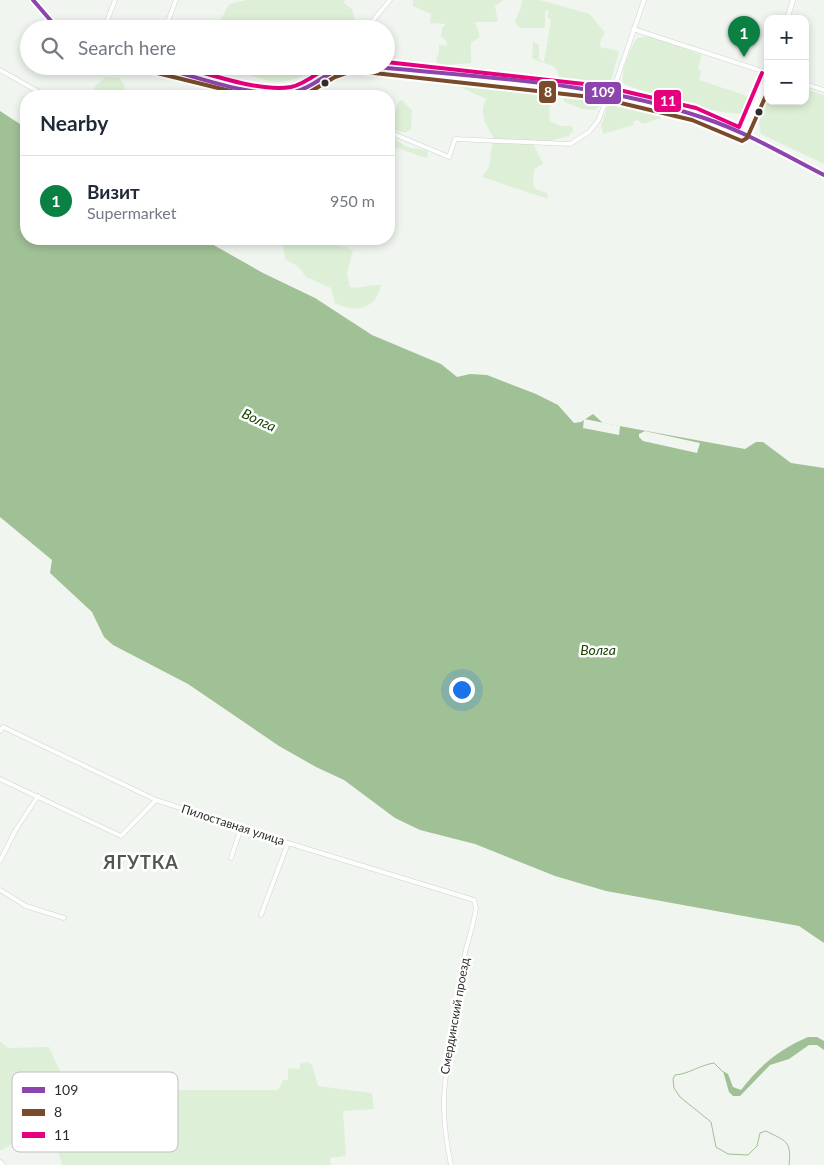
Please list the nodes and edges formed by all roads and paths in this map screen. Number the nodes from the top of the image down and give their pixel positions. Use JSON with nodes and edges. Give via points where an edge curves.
{"nodes":[{"id":1,"x":33,"y":0,"type":"edge"},
{"id":2,"x":115,"y":0,"type":"edge"},
{"id":3,"x":176,"y":0,"type":"edge"},
{"id":4,"x":390,"y":0,"type":"edge"},
{"id":5,"x":644,"y":0,"type":"edge"},
{"id":6,"x":793,"y":0,"type":"edge"},
{"id":7,"x":38,"y":2,"type":"edge"},
{"id":8,"x":788,"y":15,"type":"edge"},
{"id":9,"x":51,"y":20,"type":"edge"},
{"id":10,"x":107,"y":20,"type":"edge"},
{"id":11,"x":168,"y":20,"type":"edge"},
{"id":12,"x":373,"y":20,"type":"edge"},
{"id":13,"x":633,"y":29,"type":"junction"},
{"id":14,"x":395,"y":69,"type":"edge"},
{"id":15,"x":0,"y":70,"type":"edge"},
{"id":16,"x":764,"y":73,"type":"edge"},
{"id":17,"x":193,"y":75,"type":"edge"},
{"id":18,"x":327,"y":75,"type":"edge"},
{"id":19,"x":764,"y":83,"type":"edge"},
{"id":20,"x":809,"y":85,"type":"edge"},
{"id":21,"x":35,"y":90,"type":"edge"},
{"id":22,"x":256,"y":90,"type":"edge"},
{"id":23,"x":302,"y":90,"type":"edge"},
{"id":24,"x":824,"y":90,"type":"edge"},
{"id":25,"x":608,"y":94,"type":"junction"},
{"id":26,"x":395,"y":134,"type":"edge"},
{"id":27,"x":742,"y":135,"type":"junction"},
{"id":28,"x":824,"y":175,"type":"edge"},
{"id":29,"x":0,"y":731,"type":"edge"},
{"id":30,"x":0,"y":779,"type":"edge"},
{"id":31,"x":38,"y":796,"type":"junction"},
{"id":32,"x":156,"y":800,"type":"junction"},
{"id":33,"x":241,"y":828,"type":"junction"},
{"id":34,"x":288,"y":843,"type":"junction"},
{"id":35,"x":231,"y":858,"type":"dead end"},
{"id":36,"x":0,"y":861,"type":"edge"},
{"id":37,"x":0,"y":890,"type":"edge"},
{"id":38,"x":473,"y":899,"type":"joint"},
{"id":39,"x":261,"y":915,"type":"dead end"},
{"id":40,"x":64,"y":918,"type":"dead end"},
{"id":41,"x":0,"y":1162,"type":"edge"},
{"id":42,"x":3,"y":1165,"type":"edge"},
{"id":43,"x":451,"y":1165,"type":"edge"}],
"edges":[{"from":1,"to":7,"type":"main road"},
{"from":2,"to":10,"type":"street"},
{"from":3,"to":11,"type":"street"},
{"from":4,"to":12,"type":"street"},
{"from":5,"to":13,"type":"street"},
{"from":6,"to":8,"type":"street"},
{"from":7,"to":9,"type":"main road"},
{"from":13,"to":16,"type":"street"},
{"from":13,"to":25,"type":"street","via":[[616,82]]},
{"from":14,"to":25,"type":"main road"},
{"from":15,"to":21,"type":"street"},
{"from":17,"to":22,"type":"main road"},
{"from":18,"to":23,"type":"main road"},
{"from":19,"to":27,"type":"street"},
{"from":20,"to":24,"type":"street"},
{"from":25,"to":26,"type":"street","via":[[598,121],[589,132],[570,144],[455,139],[449,157]]},
{"from":25,"to":27,"type":"main road","via":[[697,115]]},
{"from":27,"to":28,"type":"main road"},
{"from":29,"to":32,"type":"street","name":"Пилоставная улица","via":[[3,727]]},
{"from":30,"to":31,"type":"street"},
{"from":31,"to":32,"type":"street","via":[[121,836]]},
{"from":31,"to":36,"type":"street"},
{"from":32,"to":33,"type":"street","name":"Пилоставная улица"},
{"from":33,"to":34,"type":"street","name":"Пилоставная улица"},
{"from":33,"to":35,"type":"street"},
{"from":34,"to":38,"type":"street","name":"Пилоставная улица"},
{"from":34,"to":39,"type":"street"},
{"from":37,"to":40,"type":"street","via":[[31,908]]},
{"from":38,"to":43,"type":"street","name":"Смердинский проезд","via":[[476,908],[462,967],[459,1003],[445,1071],[442,1114]]},
{"from":41,"to":42,"type":"street"}]}
